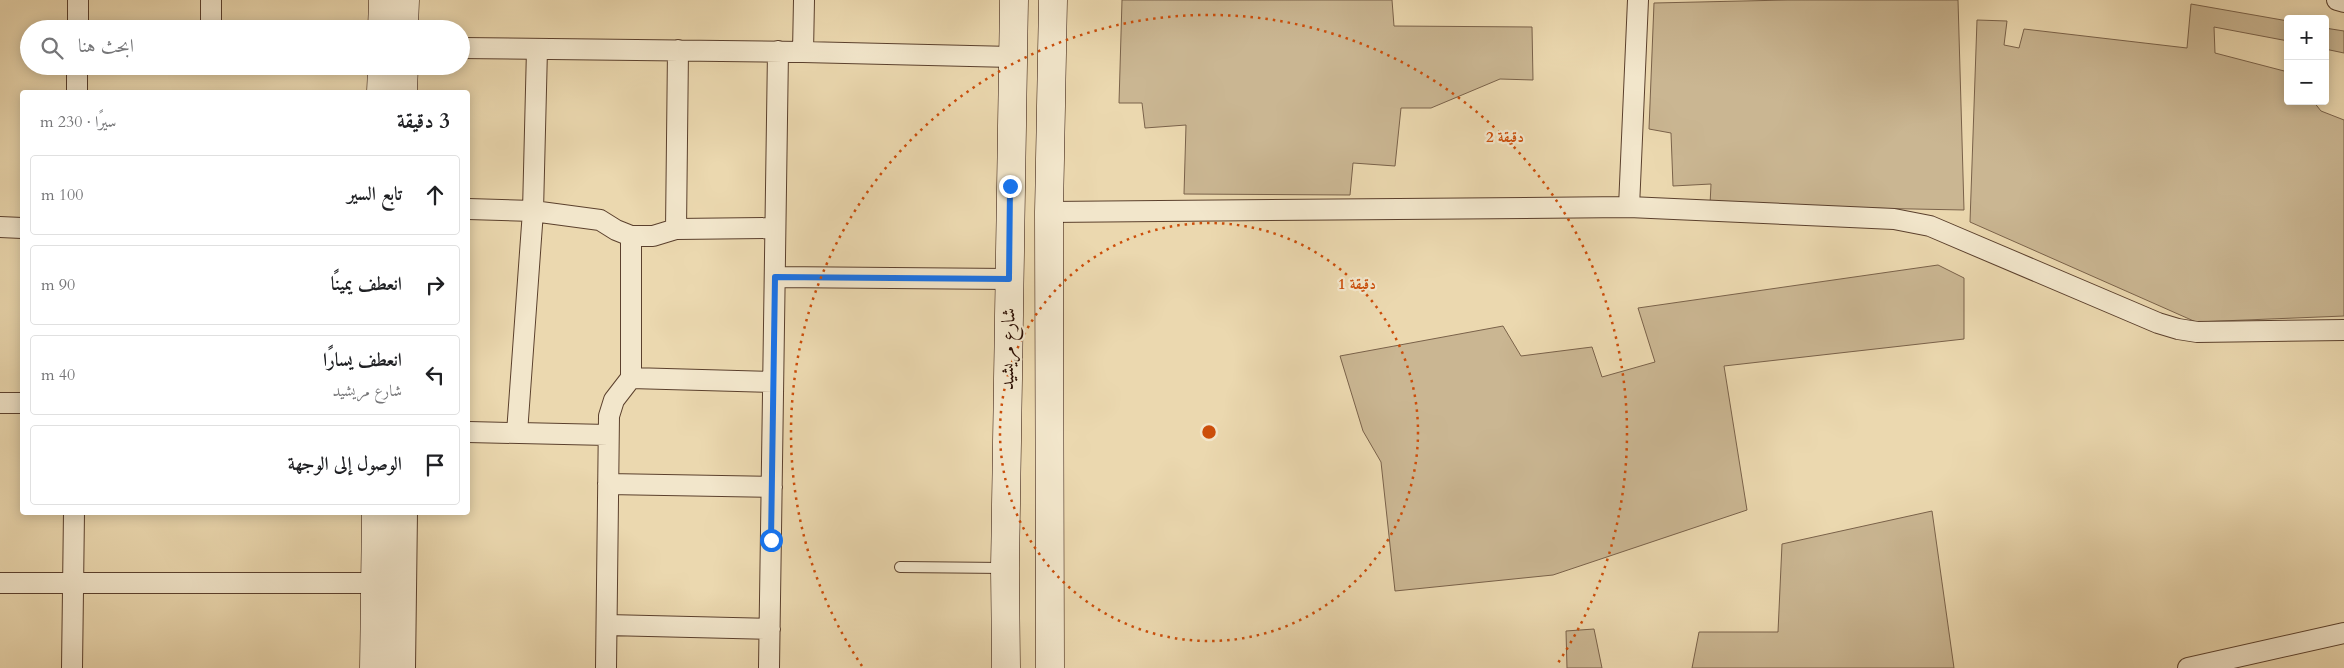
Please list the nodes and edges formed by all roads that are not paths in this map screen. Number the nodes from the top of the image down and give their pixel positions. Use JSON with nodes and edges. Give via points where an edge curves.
{"nodes":[{"id":1,"x":78,"y":0,"type":"edge"},
{"id":2,"x":211,"y":0,"type":"edge"},
{"id":3,"x":383,"y":0,"type":"edge"},
{"id":4,"x":405,"y":0,"type":"edge"},
{"id":5,"x":804,"y":0,"type":"edge"},
{"id":6,"x":1014,"y":0,"type":"edge"},
{"id":7,"x":1054,"y":0,"type":"edge"},
{"id":8,"x":1638,"y":0,"type":"edge"},
{"id":9,"x":2337,"y":0,"type":"edge"},
{"id":10,"x":2344,"y":2,"type":"edge"},
{"id":11,"x":78,"y":20,"type":"edge"},
{"id":12,"x":211,"y":20,"type":"edge"},
{"id":13,"x":382,"y":20,"type":"edge"},
{"id":14,"x":404,"y":20,"type":"edge"},
{"id":15,"x":470,"y":48,"type":"edge"},
{"id":16,"x":537,"y":49,"type":"junction"},
{"id":17,"x":678,"y":50,"type":"junction"},
{"id":18,"x":778,"y":51,"type":"junction"},
{"id":19,"x":803,"y":52,"type":"junction"},
{"id":20,"x":1012,"y":56,"type":"junction"},
{"id":21,"x":77,"y":75,"type":"edge"},
{"id":22,"x":382,"y":75,"type":"edge"},
{"id":23,"x":404,"y":75,"type":"edge"},
{"id":24,"x":77,"y":90,"type":"edge"},
{"id":25,"x":381,"y":90,"type":"edge"},
{"id":26,"x":403,"y":90,"type":"edge"},
{"id":27,"x":1629,"y":207,"type":"junction"},
{"id":28,"x":470,"y":209,"type":"edge"},
{"id":29,"x":533,"y":211,"type":"junction"},
{"id":30,"x":1049,"y":212,"type":"junction"},
{"id":31,"x":0,"y":227,"type":"edge"},
{"id":32,"x":20,"y":228,"type":"edge"},
{"id":33,"x":776,"y":228,"type":"junction"},
{"id":34,"x":676,"y":229,"type":"junction"},
{"id":35,"x":631,"y":236,"type":"junction"},
{"id":36,"x":775,"y":277,"type":"junction"},
{"id":37,"x":1009,"y":279,"type":"junction"},
{"id":38,"x":2344,"y":330,"type":"edge"},
{"id":39,"x":631,"y":378,"type":"junction"},
{"id":40,"x":773,"y":382,"type":"junction"},
{"id":41,"x":0,"y":403,"type":"edge"},
{"id":42,"x":20,"y":404,"type":"edge"},
{"id":43,"x":470,"y":432,"type":"edge"},
{"id":44,"x":517,"y":433,"type":"junction"},
{"id":45,"x":608,"y":435,"type":"junction"},
{"id":46,"x":608,"y":484,"type":"junction"},
{"id":47,"x":772,"y":487,"type":"junction"},
{"id":48,"x":74,"y":515,"type":"edge"},
{"id":49,"x":376,"y":515,"type":"edge"},
{"id":50,"x":397,"y":515,"type":"edge"},
{"id":51,"x":412,"y":515,"type":"edge"},
{"id":52,"x":900,"y":567,"type":"dead end"},
{"id":53,"x":1004,"y":568,"type":"junction"},
{"id":54,"x":0,"y":583,"type":"edge"},
{"id":55,"x":73,"y":583,"type":"junction"},
{"id":56,"x":375,"y":583,"type":"junction"},
{"id":57,"x":607,"y":625,"type":"junction"},
{"id":58,"x":770,"y":629,"type":"junction"},
{"id":59,"x":2344,"y":633,"type":"edge"},
{"id":60,"x":72,"y":668,"type":"edge"},
{"id":61,"x":374,"y":668,"type":"edge"},
{"id":62,"x":395,"y":668,"type":"edge"},
{"id":63,"x":410,"y":668,"type":"edge"},
{"id":64,"x":606,"y":668,"type":"edge"},
{"id":65,"x":769,"y":668,"type":"edge"},
{"id":66,"x":1006,"y":668,"type":"edge"},
{"id":67,"x":1050,"y":668,"type":"edge"},
{"id":68,"x":2188,"y":668,"type":"edge"}],
"edges":[{"from":1,"to":11,"type":"street"},
{"from":2,"to":12,"type":"street"},
{"from":3,"to":13,"type":"main road"},
{"from":4,"to":14,"type":"main road"},
{"from":5,"to":19,"type":"street"},
{"from":6,"to":20,"type":"main road","name":"شارع مريشيد"},
{"from":7,"to":30,"type":"main road"},
{"from":8,"to":27,"type":"street"},
{"from":9,"to":10,"type":"street"},
{"from":15,"to":16,"type":"street"},
{"from":16,"to":17,"type":"street"},
{"from":16,"to":29,"type":"street"},
{"from":17,"to":18,"type":"street"},
{"from":17,"to":34,"type":"street"},
{"from":18,"to":19,"type":"street"},
{"from":18,"to":33,"type":"street"},
{"from":19,"to":20,"type":"street"},
{"from":20,"to":37,"type":"main road","name":"شارع مريشيد"},
{"from":21,"to":24,"type":"street"},
{"from":22,"to":25,"type":"main road"},
{"from":23,"to":26,"type":"main road"},
{"from":27,"to":30,"type":"street"},
{"from":27,"to":38,"type":"street","via":[[1894,219],[1930,226],[2178,329],[2197,332]]},
{"from":28,"to":29,"type":"street"},
{"from":29,"to":35,"type":"street","via":[[600,220]]},
{"from":29,"to":44,"type":"street"},
{"from":30,"to":67,"type":"main road"},
{"from":31,"to":32,"type":"street"},
{"from":33,"to":34,"type":"street"},
{"from":33,"to":36,"type":"street"},
{"from":34,"to":35,"type":"street","via":[[653,236]]},
{"from":35,"to":39,"type":"street"},
{"from":36,"to":37,"type":"street"},
{"from":36,"to":40,"type":"street"},
{"from":37,"to":53,"type":"main road","name":"شارع مريشيد"},
{"from":39,"to":40,"type":"street"},
{"from":39,"to":45,"type":"street","via":[[614,400]]},
{"from":40,"to":47,"type":"street"},
{"from":41,"to":42,"type":"street"},
{"from":43,"to":44,"type":"street"},
{"from":44,"to":45,"type":"street"},
{"from":45,"to":46,"type":"street"},
{"from":46,"to":47,"type":"street"},
{"from":46,"to":57,"type":"street"},
{"from":47,"to":58,"type":"street"},
{"from":48,"to":55,"type":"street"},
{"from":49,"to":56,"type":"main road"},
{"from":50,"to":62,"type":"main road"},
{"from":51,"to":63,"type":"lane"},
{"from":52,"to":53,"type":"lane"},
{"from":53,"to":66,"type":"main road","name":"شارع مريشيد"},
{"from":54,"to":55,"type":"street"},
{"from":55,"to":56,"type":"street"},
{"from":55,"to":60,"type":"street"},
{"from":56,"to":61,"type":"main road"},
{"from":57,"to":58,"type":"street"},
{"from":57,"to":64,"type":"street"},
{"from":58,"to":65,"type":"street"},
{"from":59,"to":68,"type":"street"}]}
